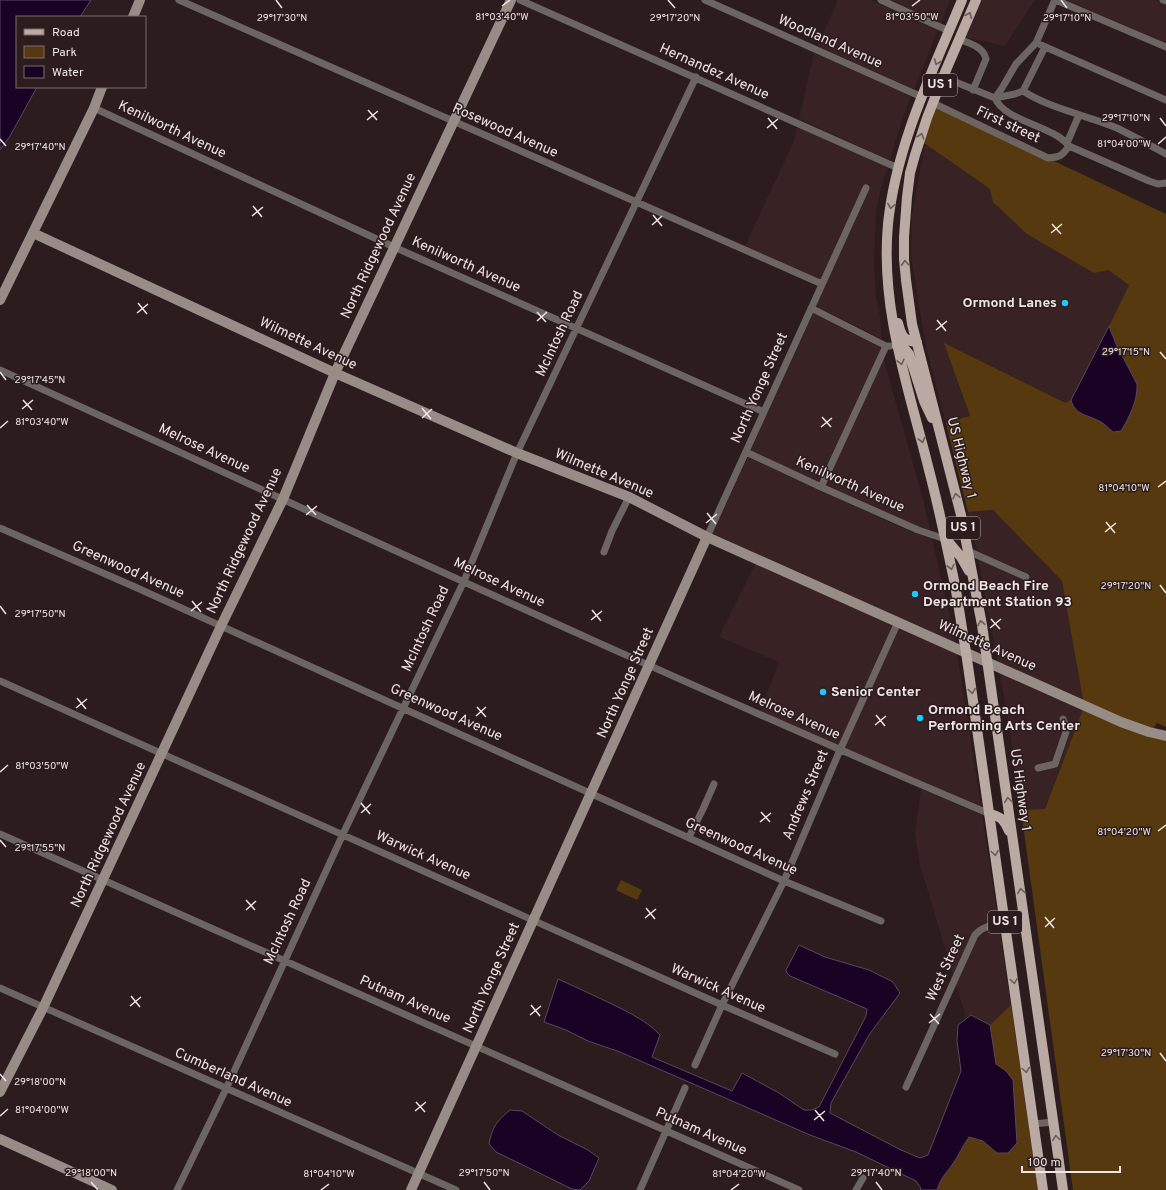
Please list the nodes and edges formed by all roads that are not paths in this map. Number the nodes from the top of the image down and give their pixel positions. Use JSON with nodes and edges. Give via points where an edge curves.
{"nodes":[{"id":1,"x":140,"y":0,"type":"edge"},
{"id":2,"x":179,"y":0,"type":"edge"},
{"id":3,"x":511,"y":0,"type":"edge"},
{"id":4,"x":520,"y":0,"type":"edge"},
{"id":5,"x":705,"y":0,"type":"edge"},
{"id":6,"x":881,"y":0,"type":"edge"},
{"id":7,"x":962,"y":0,"type":"edge"},
{"id":8,"x":976,"y":0,"type":"edge"},
{"id":9,"x":1163,"y":0,"type":"edge"},
{"id":10,"x":1166,"y":1,"type":"edge"},
{"id":11,"x":133,"y":16,"type":"edge"},
{"id":12,"x":949,"y":30,"type":"junction"},
{"id":13,"x":959,"y":39,"type":"junction"},
{"id":14,"x":1036,"y":43,"type":"junction"},
{"id":15,"x":1045,"y":47,"type":"junction"},
{"id":16,"x":1166,"y":47,"type":"edge"},
{"id":17,"x":943,"y":77,"type":"junction"},
{"id":18,"x":696,"y":78,"type":"junction"},
{"id":19,"x":102,"y":88,"type":"edge"},
{"id":20,"x":973,"y":90,"type":"junction"},
{"id":21,"x":1022,"y":91,"type":"junction"},
{"id":22,"x":922,"y":97,"type":"junction"},
{"id":23,"x":995,"y":98,"type":"junction"},
{"id":24,"x":1166,"y":100,"type":"edge"},
{"id":25,"x":933,"y":103,"type":"junction"},
{"id":26,"x":94,"y":108,"type":"junction"},
{"id":27,"x":1078,"y":115,"type":"junction"},
{"id":28,"x":453,"y":122,"type":"junction"},
{"id":29,"x":905,"y":142,"type":"junction"},
{"id":30,"x":1068,"y":145,"type":"junction"},
{"id":31,"x":1166,"y":154,"type":"edge"},
{"id":32,"x":898,"y":168,"type":"junction"},
{"id":33,"x":911,"y":169,"type":"junction"},
{"id":34,"x":1166,"y":182,"type":"edge"},
{"id":35,"x":866,"y":188,"type":"dead end"},
{"id":36,"x":907,"y":197,"type":"junction"},
{"id":37,"x":636,"y":203,"type":"junction"},
{"id":38,"x":33,"y":233,"type":"junction"},
{"id":39,"x":394,"y":247,"type":"junction"},
{"id":40,"x":822,"y":284,"type":"junction"},
{"id":41,"x":0,"y":300,"type":"edge"},
{"id":42,"x":889,"y":301,"type":"junction"},
{"id":43,"x":811,"y":308,"type":"junction"},
{"id":44,"x":577,"y":328,"type":"junction"},
{"id":45,"x":917,"y":342,"type":"junction"},
{"id":46,"x":886,"y":346,"type":"junction"},
{"id":47,"x":897,"y":346,"type":"junction"},
{"id":48,"x":0,"y":370,"type":"edge"},
{"id":49,"x":335,"y":373,"type":"junction"},
{"id":50,"x":764,"y":412,"type":"junction"},
{"id":51,"x":941,"y":434,"type":"junction"},
{"id":52,"x":746,"y":452,"type":"junction"},
{"id":53,"x":517,"y":453,"type":"junction"},
{"id":54,"x":821,"y":487,"type":"junction"},
{"id":55,"x":629,"y":497,"type":"junction"},
{"id":56,"x":283,"y":499,"type":"junction"},
{"id":57,"x":940,"y":515,"type":"junction"},
{"id":58,"x":0,"y":528,"type":"edge"},
{"id":59,"x":707,"y":537,"type":"junction"},
{"id":60,"x":945,"y":539,"type":"junction"},
{"id":61,"x":968,"y":551,"type":"junction"},
{"id":62,"x":604,"y":552,"type":"dead end"},
{"id":63,"x":1026,"y":577,"type":"dead end"},
{"id":64,"x":973,"y":578,"type":"junction"},
{"id":65,"x":464,"y":581,"type":"junction"},
{"id":66,"x":898,"y":622,"type":"junction"},
{"id":67,"x":221,"y":626,"type":"junction"},
{"id":68,"x":966,"y":652,"type":"junction"},
{"id":69,"x":988,"y":662,"type":"junction"},
{"id":70,"x":650,"y":666,"type":"junction"},
{"id":71,"x":0,"y":681,"type":"edge"},
{"id":72,"x":403,"y":708,"type":"junction"},
{"id":73,"x":1063,"y":719,"type":"dead end"},
{"id":74,"x":1166,"y":736,"type":"edge"},
{"id":75,"x":840,"y":750,"type":"junction"},
{"id":76,"x":162,"y":754,"type":"junction"},
{"id":77,"x":1038,"y":768,"type":"dead end"},
{"id":78,"x":714,"y":784,"type":"dead end"},
{"id":79,"x":591,"y":794,"type":"junction"},
{"id":80,"x":990,"y":814,"type":"junction"},
{"id":81,"x":0,"y":834,"type":"edge"},
{"id":82,"x":343,"y":834,"type":"junction"},
{"id":83,"x":689,"y":837,"type":"junction"},
{"id":84,"x":1013,"y":838,"type":"junction"},
{"id":85,"x":103,"y":880,"type":"junction"},
{"id":86,"x":784,"y":881,"type":"junction"},
{"id":87,"x":533,"y":920,"type":"junction"},
{"id":88,"x":881,"y":921,"type":"dead end"},
{"id":89,"x":1005,"y":922,"type":"junction"},
{"id":90,"x":284,"y":961,"type":"junction"},
{"id":91,"x":0,"y":988,"type":"edge"},
{"id":92,"x":722,"y":1005,"type":"junction"},
{"id":93,"x":44,"y":1008,"type":"junction"},
{"id":94,"x":476,"y":1046,"type":"junction"},
{"id":95,"x":835,"y":1054,"type":"dead end"},
{"id":96,"x":695,"y":1065,"type":"dead end"},
{"id":97,"x":906,"y":1087,"type":"dead end"},
{"id":98,"x":685,"y":1088,"type":"dead end"},
{"id":99,"x":226,"y":1089,"type":"junction"},
{"id":100,"x":0,"y":1092,"type":"edge"},
{"id":101,"x":1054,"y":1122,"type":"junction"},
{"id":102,"x":1034,"y":1124,"type":"junction"},
{"id":103,"x":665,"y":1131,"type":"junction"},
{"id":104,"x":0,"y":1139,"type":"edge"},
{"id":105,"x":419,"y":1173,"type":"junction"},
{"id":106,"x":863,"y":1178,"type":"dead end"},
{"id":107,"x":112,"y":1190,"type":"edge"},
{"id":108,"x":177,"y":1190,"type":"edge"},
{"id":109,"x":411,"y":1190,"type":"edge"},
{"id":110,"x":456,"y":1190,"type":"edge"},
{"id":111,"x":640,"y":1190,"type":"edge"},
{"id":112,"x":799,"y":1190,"type":"edge"},
{"id":113,"x":856,"y":1190,"type":"edge"},
{"id":114,"x":1043,"y":1190,"type":"edge"},
{"id":115,"x":1063,"y":1190,"type":"edge"}],
"edges":[{"from":1,"to":11,"type":"street"},
{"from":2,"to":28,"type":"street","name":"Rosewood Avenue"},
{"from":3,"to":28,"type":"street","name":"North Ridgewood Avenue"},
{"from":4,"to":18,"type":"street","name":"Hernandez Avenue"},
{"from":5,"to":22,"type":"street","name":"Woodland Avenue"},
{"from":6,"to":12,"type":"street"},
{"from":7,"to":12,"type":"main road","number":"US 1"},
{"from":13,"to":8,"type":"main road","number":"US 1","one_way":true},
{"from":9,"to":10,"type":"street"},
{"from":12,"to":22,"type":"main road","number":"US 1","one_way":true},
{"from":13,"to":17,"type":"main road","number":"US 1"},
{"from":13,"to":20,"type":"street","via":[[976,46],[985,55],[986,59]]},
{"from":14,"to":15,"type":"street"},
{"from":14,"to":16,"type":"street","via":[[1054,2],[1058,1]]},
{"from":14,"to":23,"type":"street","via":[[1016,64]]},
{"from":15,"to":21,"type":"street"},
{"from":15,"to":24,"type":"street"},
{"from":17,"to":20,"type":"street"},
{"from":17,"to":25,"type":"main road","number":"US 1"},
{"from":18,"to":32,"type":"street","name":"Hernandez Avenue"},
{"from":18,"to":37,"type":"street","name":"McIntosh Road"},
{"from":19,"to":26,"type":"street"},
{"from":20,"to":23,"type":"street"},
{"from":21,"to":23,"type":"street"},
{"from":21,"to":27,"type":"street"},
{"from":22,"to":29,"type":"main road","number":"US 1"},
{"from":23,"to":30,"type":"street","via":[[1000,107],[1062,137]]},
{"from":25,"to":30,"type":"street","name":"First street","via":[[1048,158],[1064,154]]},
{"from":33,"to":25,"type":"main road","number":"US 1","one_way":true},
{"from":26,"to":38,"type":"street"},
{"from":26,"to":39,"type":"street","name":"Kenilworth Avenue"},
{"from":27,"to":30,"type":"street"},
{"from":27,"to":31,"type":"street","via":[[1116,128]]},
{"from":28,"to":37,"type":"street","name":"Rosewood Avenue"},
{"from":28,"to":39,"type":"street","name":"North Ridgewood Avenue"},
{"from":29,"to":32,"type":"main road","number":"US 1"},
{"from":29,"to":33,"type":"main road","via":[[906,159]]},
{"from":30,"to":34,"type":"street","via":[[1149,181],[1158,184]]},
{"from":32,"to":36,"type":"main road","via":[[902,173]]},
{"from":32,"to":42,"type":"main road","number":"US 1","one_way":true,"via":[[888,225]]},
{"from":33,"to":36,"type":"main road","number":"US 1"},
{"from":35,"to":40,"type":"street","name":"North Yonge Street"},
{"from":45,"to":36,"type":"main road","number":"US 1","one_way":true,"via":[[904,259]]},
{"from":37,"to":40,"type":"street","name":"Rosewood Avenue"},
{"from":37,"to":44,"type":"street","name":"McIntosh Road"},
{"from":38,"to":41,"type":"street"},
{"from":38,"to":49,"type":"street","name":"Wilmette Avenue"},
{"from":39,"to":44,"type":"street","name":"Kenilworth Avenue"},
{"from":39,"to":49,"type":"street","name":"North Ridgewood Avenue"},
{"from":40,"to":43,"type":"street","name":"North Yonge Street"},
{"from":42,"to":45,"type":"main road","via":[[896,312],[900,333],[904,338]]},
{"from":42,"to":47,"type":"main road","number":"US 1"},
{"from":43,"to":46,"type":"street"},
{"from":43,"to":50,"type":"street","name":"North Yonge Street"},
{"from":44,"to":50,"type":"street","name":"Kenilworth Avenue"},
{"from":44,"to":53,"type":"street","name":"McIntosh Road"},
{"from":45,"to":51,"type":"main road","name":"US Highway 1","number":"US 1"},
{"from":46,"to":47,"type":"street"},
{"from":46,"to":54,"type":"street"},
{"from":47,"to":51,"type":"main road","via":[[904,348],[909,354],[924,401]]},
{"from":47,"to":57,"type":"main road","number":"US 1","one_way":true},
{"from":48,"to":56,"type":"street","name":"Melrose Avenue"},
{"from":49,"to":53,"type":"street","name":"Wilmette Avenue"},
{"from":49,"to":56,"type":"street","name":"North Ridgewood Avenue"},
{"from":50,"to":52,"type":"street","name":"North Yonge Street"},
{"from":61,"to":51,"type":"main road","name":"US Highway 1","number":"US 1","one_way":true},
{"from":52,"to":54,"type":"street","name":"Kenilworth Avenue"},
{"from":52,"to":59,"type":"street","name":"North Yonge Street"},
{"from":53,"to":55,"type":"street","name":"Wilmette Avenue"},
{"from":53,"to":65,"type":"street","name":"McIntosh Road"},
{"from":54,"to":60,"type":"street","name":"Kenilworth Avenue","via":[[918,530]]},
{"from":55,"to":59,"type":"street","name":"Wilmette Avenue"},
{"from":55,"to":62,"type":"street"},
{"from":56,"to":65,"type":"street","name":"Melrose Avenue"},
{"from":56,"to":67,"type":"street","name":"North Ridgewood Avenue"},
{"from":57,"to":60,"type":"main road","number":"US 1"},
{"from":57,"to":61,"type":"main road","via":[[952,536]]},
{"from":58,"to":67,"type":"street","name":"Greenwood Avenue"},
{"from":59,"to":66,"type":"street","name":"Wilmette Avenue"},
{"from":59,"to":70,"type":"street","name":"North Yonge Street"},
{"from":60,"to":64,"type":"main road","via":[[961,557]]},
{"from":60,"to":68,"type":"main road","number":"US 1","one_way":true},
{"from":61,"to":63,"type":"street"},
{"from":61,"to":64,"type":"main road","name":"US Highway 1","number":"US 1"},
{"from":69,"to":64,"type":"main road","name":"US Highway 1","number":"US 1","one_way":true},
{"from":65,"to":70,"type":"street","name":"Melrose Avenue"},
{"from":65,"to":72,"type":"street","name":"McIntosh Road"},
{"from":66,"to":68,"type":"street","name":"Wilmette Avenue"},
{"from":66,"to":75,"type":"street","name":"Andrews Street"},
{"from":67,"to":72,"type":"street","name":"Greenwood Avenue"},
{"from":67,"to":76,"type":"street","name":"North Ridgewood Avenue"},
{"from":68,"to":69,"type":"street","name":"Wilmette Avenue"},
{"from":68,"to":80,"type":"main road","number":"US 1","one_way":true},
{"from":69,"to":74,"type":"street","name":"Wilmette Avenue","via":[[1121,722]]},
{"from":84,"to":69,"type":"main road","name":"US Highway 1","number":"US 1","one_way":true},
{"from":70,"to":75,"type":"street","name":"Melrose Avenue"},
{"from":70,"to":79,"type":"street","name":"North Yonge Street"},
{"from":71,"to":76,"type":"street","name":"Warwick Avenue"},
{"from":72,"to":79,"type":"street","name":"Greenwood Avenue"},
{"from":72,"to":82,"type":"street","name":"McIntosh Road"},
{"from":73,"to":77,"type":"street","via":[[1067,729],[1055,764]]},
{"from":75,"to":80,"type":"street","name":"Melrose Avenue"},
{"from":75,"to":86,"type":"street","name":"Andrews Street"},
{"from":76,"to":82,"type":"street","name":"Warwick Avenue"},
{"from":76,"to":85,"type":"street","name":"North Ridgewood Avenue"},
{"from":78,"to":83,"type":"street"},
{"from":79,"to":83,"type":"street","name":"Greenwood Avenue"},
{"from":79,"to":87,"type":"street","name":"North Yonge Street"},
{"from":80,"to":84,"type":"main road","via":[[1004,820]]},
{"from":80,"to":89,"type":"main road","number":"US 1","one_way":true},
{"from":81,"to":85,"type":"street","name":"Putnam Avenue"},
{"from":82,"to":87,"type":"street","name":"Warwick Avenue"},
{"from":82,"to":90,"type":"street","name":"McIntosh Road"},
{"from":83,"to":86,"type":"street","name":"Greenwood Avenue"},
{"from":101,"to":84,"type":"main road","name":"US Highway 1","number":"US 1","one_way":true},
{"from":85,"to":90,"type":"street","name":"Putnam Avenue"},
{"from":85,"to":93,"type":"street","name":"North Ridgewood Avenue"},
{"from":86,"to":88,"type":"street","name":"Greenwood Avenue"},
{"from":86,"to":92,"type":"street","name":"Andrews Street"},
{"from":87,"to":92,"type":"street","name":"Warwick Avenue"},
{"from":87,"to":94,"type":"street","name":"North Yonge Street"},
{"from":89,"to":97,"type":"street","name":"West Street","via":[[982,928],[975,935]]},
{"from":89,"to":102,"type":"main road","number":"US 1","one_way":true},
{"from":90,"to":94,"type":"street","name":"Putnam Avenue"},
{"from":90,"to":99,"type":"street","name":"McIntosh Road"},
{"from":91,"to":93,"type":"street","name":"Cumberland Avenue"},
{"from":92,"to":95,"type":"street","name":"Warwick Avenue"},
{"from":92,"to":96,"type":"street","name":"Andrews Street"},
{"from":93,"to":99,"type":"street","name":"Cumberland Avenue"},
{"from":93,"to":100,"type":"street","name":"North Ridgewood Avenue"},
{"from":94,"to":103,"type":"street","name":"Putnam Avenue"},
{"from":94,"to":105,"type":"street","name":"North Yonge Street"},
{"from":98,"to":103,"type":"street"},
{"from":99,"to":105,"type":"street","name":"Cumberland Avenue"},
{"from":99,"to":108,"type":"street","name":"McIntosh Road"},
{"from":101,"to":102,"type":"street"},
{"from":115,"to":101,"type":"main road","name":"US Highway 1","number":"US 1","one_way":true},
{"from":102,"to":114,"type":"main road","number":"US 1"},
{"from":103,"to":111,"type":"street"},
{"from":103,"to":112,"type":"street","name":"Putnam Avenue"},
{"from":104,"to":107,"type":"street"},
{"from":105,"to":109,"type":"street","name":"North Yonge Street"},
{"from":105,"to":110,"type":"street","name":"Cumberland Avenue"},
{"from":106,"to":113,"type":"street"}]}
